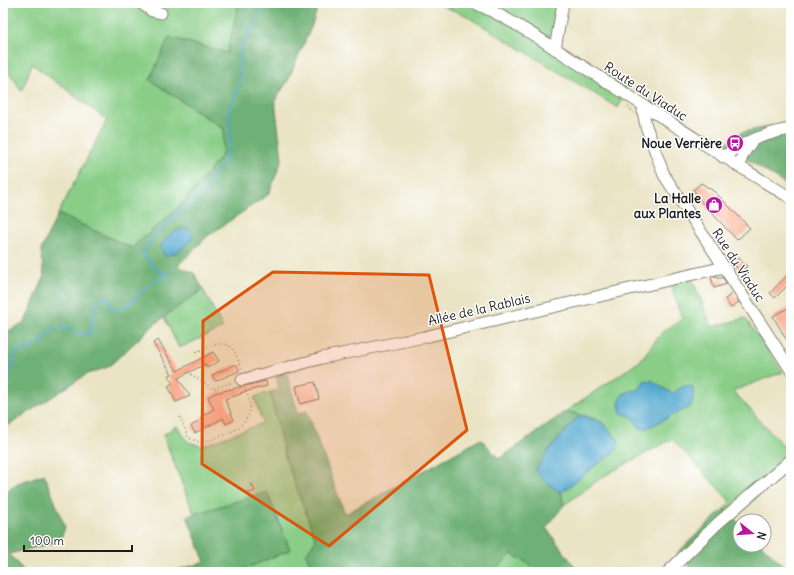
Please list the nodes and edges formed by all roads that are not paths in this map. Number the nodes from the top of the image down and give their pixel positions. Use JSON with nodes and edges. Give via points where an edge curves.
{"nodes":[{"id":1,"x":141,"y":3,"type":"edge"},
{"id":2,"x":475,"y":3,"type":"edge"},
{"id":3,"x":563,"y":3,"type":"edge"},
{"id":4,"x":162,"y":13,"type":"dead end"},
{"id":5,"x":555,"y":49,"type":"junction"},
{"id":6,"x":646,"y":107,"type":"junction"},
{"id":7,"x":791,"y":129,"type":"edge"},
{"id":8,"x":756,"y":139,"type":"junction"},
{"id":9,"x":723,"y":157,"type":"junction"},
{"id":10,"x":739,"y":167,"type":"junction"},
{"id":11,"x":791,"y":198,"type":"edge"},
{"id":12,"x":724,"y":267,"type":"junction"},
{"id":13,"x":791,"y":370,"type":"edge"},
{"id":14,"x":243,"y":379,"type":"road end"},
{"id":15,"x":791,"y":460,"type":"edge"},
{"id":16,"x":668,"y":572,"type":"edge"}],
"edges":[{"from":1,"to":4,"type":"street","via":[[152,11]]},
{"from":2,"to":5,"type":"street","name":"Route du Viaduc"},
{"from":3,"to":5,"type":"street"},
{"from":5,"to":6,"type":"street","name":"Route du Viaduc"},
{"from":6,"to":9,"type":"street","name":"Route du Viaduc"},
{"from":6,"to":12,"type":"street","name":"Rue du Viaduc","via":[[643,111],[646,126],[664,175]]},
{"from":7,"to":8,"type":"street"},
{"from":8,"to":9,"type":"street"},
{"from":8,"to":10,"type":"street","via":[[746,147]]},
{"from":9,"to":10,"type":"street","name":"Route du Viaduc"},
{"from":10,"to":11,"type":"street","name":"Route du Viaduc"},
{"from":12,"to":13,"type":"street","name":"Rue du Viaduc"},
{"from":12,"to":14,"type":"street","name":"Allée de la Rablais","via":[[424,337],[322,358]]},
{"from":15,"to":16,"type":"street","via":[[717,524]]}]}
